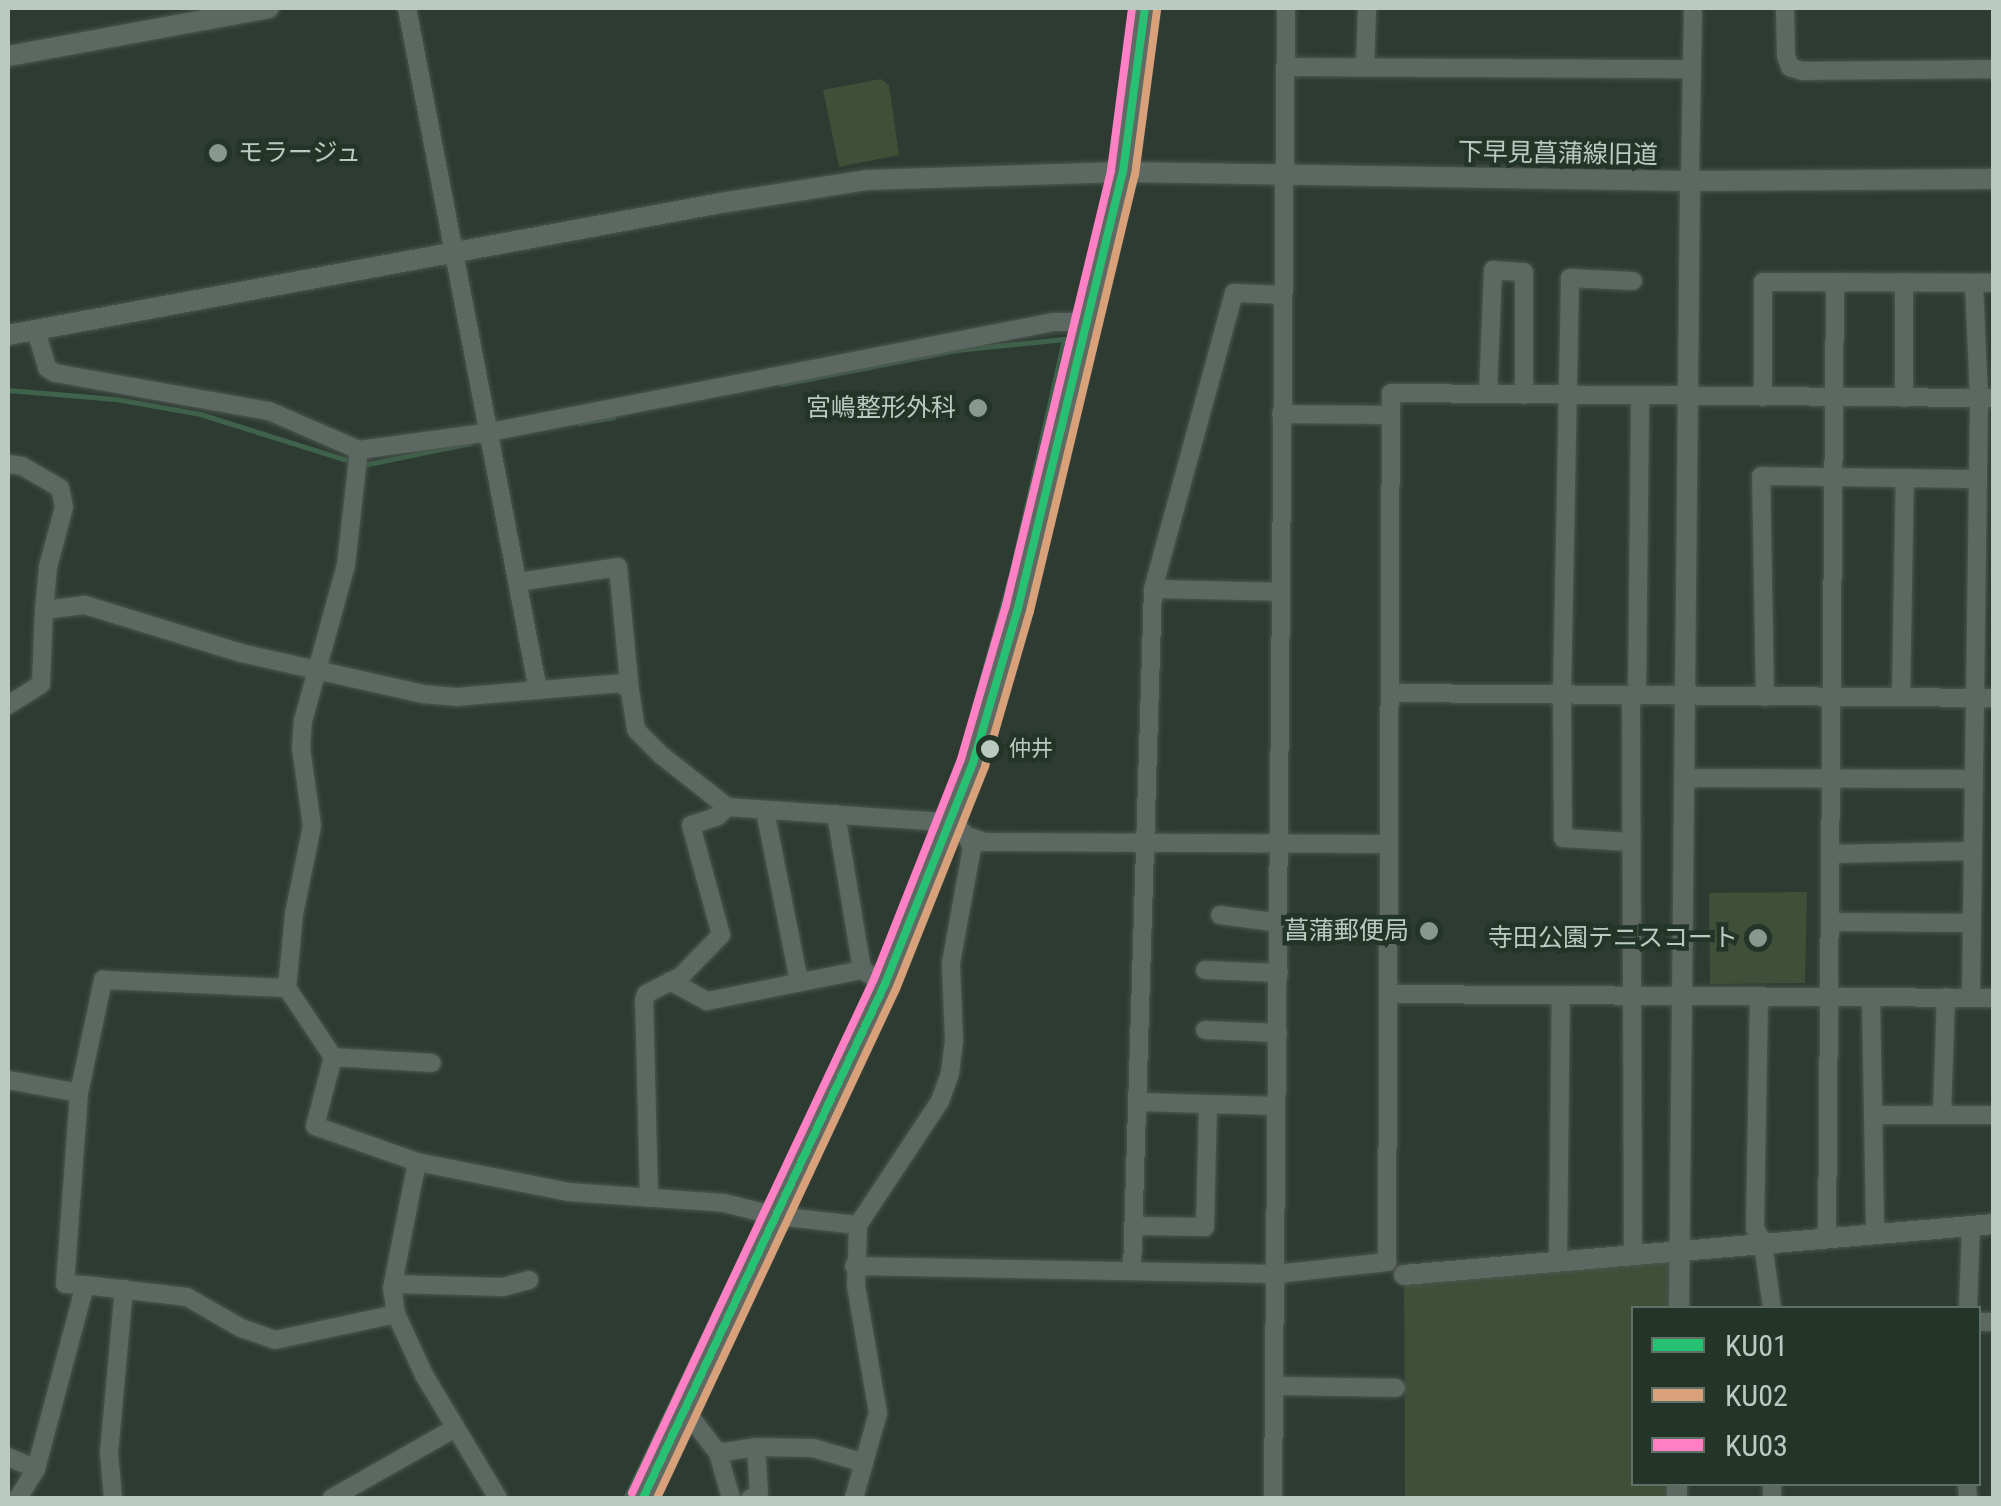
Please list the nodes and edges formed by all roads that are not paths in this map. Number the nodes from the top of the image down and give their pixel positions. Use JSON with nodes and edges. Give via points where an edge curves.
{"nodes":[{"id":1,"x":269,"y":8,"type":"edge"},
{"id":2,"x":407,"y":8,"type":"edge"},
{"id":3,"x":1145,"y":8,"type":"edge"},
{"id":4,"x":1286,"y":8,"type":"edge"},
{"id":5,"x":1366,"y":8,"type":"edge"},
{"id":6,"x":1693,"y":8,"type":"edge"},
{"id":7,"x":1786,"y":8,"type":"edge"},
{"id":8,"x":8,"y":56,"type":"edge"},
{"id":9,"x":1365,"y":66,"type":"junction"},
{"id":10,"x":1285,"y":67,"type":"junction"},
{"id":11,"x":1994,"y":69,"type":"edge"},
{"id":12,"x":1692,"y":70,"type":"junction"},
{"id":13,"x":1122,"y":172,"type":"junction"},
{"id":14,"x":1283,"y":174,"type":"junction"},
{"id":15,"x":1994,"y":179,"type":"edge"},
{"id":16,"x":1690,"y":181,"type":"junction"},
{"id":17,"x":454,"y":254,"type":"junction"},
{"id":18,"x":1632,"y":281,"type":"dead end"},
{"id":19,"x":1836,"y":282,"type":"junction"},
{"id":20,"x":1904,"y":282,"type":"junction"},
{"id":21,"x":1974,"y":282,"type":"junction"},
{"id":22,"x":1994,"y":283,"type":"edge"},
{"id":23,"x":1281,"y":294,"type":"junction"},
{"id":24,"x":1087,"y":322,"type":"junction"},
{"id":25,"x":36,"y":331,"type":"junction"},
{"id":26,"x":8,"y":335,"type":"edge"},
{"id":27,"x":1488,"y":394,"type":"junction"},
{"id":28,"x":1524,"y":394,"type":"junction"},
{"id":29,"x":1565,"y":395,"type":"junction"},
{"id":30,"x":1640,"y":396,"type":"junction"},
{"id":31,"x":1686,"y":396,"type":"junction"},
{"id":32,"x":1763,"y":396,"type":"junction"},
{"id":33,"x":1832,"y":397,"type":"junction"},
{"id":34,"x":1904,"y":398,"type":"junction"},
{"id":35,"x":1986,"y":398,"type":"edge"},
{"id":36,"x":1281,"y":414,"type":"junction"},
{"id":37,"x":1391,"y":415,"type":"junction"},
{"id":38,"x":490,"y":432,"type":"junction"},
{"id":39,"x":359,"y":450,"type":"junction"},
{"id":40,"x":8,"y":464,"type":"edge"},
{"id":41,"x":1830,"y":477,"type":"junction"},
{"id":42,"x":1904,"y":478,"type":"junction"},
{"id":43,"x":1978,"y":479,"type":"junction"},
{"id":44,"x":518,"y":582,"type":"junction"},
{"id":45,"x":1153,"y":589,"type":"junction"},
{"id":46,"x":1281,"y":592,"type":"junction"},
{"id":47,"x":44,"y":610,"type":"junction"},
{"id":48,"x":315,"y":672,"type":"junction"},
{"id":49,"x":538,"y":690,"type":"junction"},
{"id":50,"x":630,"y":691,"type":"junction"},
{"id":51,"x":1390,"y":693,"type":"junction"},
{"id":52,"x":1562,"y":695,"type":"junction"},
{"id":53,"x":1634,"y":696,"type":"junction"},
{"id":54,"x":1685,"y":696,"type":"junction"},
{"id":55,"x":1765,"y":696,"type":"junction"},
{"id":56,"x":1832,"y":697,"type":"junction"},
{"id":57,"x":1901,"y":697,"type":"junction"},
{"id":58,"x":1984,"y":698,"type":"edge"},
{"id":59,"x":8,"y":705,"type":"edge"},
{"id":60,"x":1684,"y":778,"type":"junction"},
{"id":61,"x":1831,"y":778,"type":"junction"},
{"id":62,"x":1974,"y":778,"type":"junction"},
{"id":63,"x":727,"y":807,"type":"junction"},
{"id":64,"x":765,"y":811,"type":"junction"},
{"id":65,"x":836,"y":814,"type":"junction"},
{"id":66,"x":960,"y":829,"type":"junction"},
{"id":67,"x":1149,"y":840,"type":"junction"},
{"id":68,"x":1281,"y":842,"type":"junction"},
{"id":69,"x":1630,"y":842,"type":"junction"},
{"id":70,"x":1389,"y":844,"type":"junction"},
{"id":71,"x":1973,"y":851,"type":"junction"},
{"id":72,"x":1830,"y":854,"type":"junction"},
{"id":73,"x":1220,"y":914,"type":"dead end"},
{"id":74,"x":1830,"y":922,"type":"junction"},
{"id":75,"x":1280,"y":923,"type":"junction"},
{"id":76,"x":1972,"y":923,"type":"junction"},
{"id":77,"x":1206,"y":970,"type":"dead end"},
{"id":78,"x":1278,"y":973,"type":"junction"},
{"id":79,"x":874,"y":977,"type":"junction"},
{"id":80,"x":799,"y":980,"type":"junction"},
{"id":81,"x":670,"y":981,"type":"junction"},
{"id":82,"x":287,"y":988,"type":"junction"},
{"id":83,"x":1388,"y":994,"type":"junction"},
{"id":84,"x":1561,"y":996,"type":"junction"},
{"id":85,"x":1630,"y":996,"type":"junction"},
{"id":86,"x":1682,"y":996,"type":"junction"},
{"id":87,"x":1758,"y":997,"type":"junction"},
{"id":88,"x":1829,"y":997,"type":"junction"},
{"id":89,"x":1871,"y":997,"type":"junction"},
{"id":90,"x":1946,"y":997,"type":"junction"},
{"id":91,"x":1972,"y":997,"type":"junction"},
{"id":92,"x":1994,"y":998,"type":"edge"},
{"id":93,"x":1205,"y":1030,"type":"dead end"},
{"id":94,"x":1278,"y":1033,"type":"junction"},
{"id":95,"x":333,"y":1056,"type":"junction"},
{"id":96,"x":432,"y":1063,"type":"dead end"},
{"id":97,"x":8,"y":1080,"type":"edge"},
{"id":98,"x":79,"y":1093,"type":"junction"},
{"id":99,"x":1140,"y":1102,"type":"junction"},
{"id":100,"x":1208,"y":1104,"type":"junction"},
{"id":101,"x":1276,"y":1106,"type":"junction"},
{"id":102,"x":1873,"y":1115,"type":"junction"},
{"id":103,"x":1942,"y":1115,"type":"junction"},
{"id":104,"x":1994,"y":1115,"type":"edge"},
{"id":105,"x":417,"y":1162,"type":"junction"},
{"id":106,"x":649,"y":1198,"type":"junction"},
{"id":107,"x":776,"y":1216,"type":"junction"},
{"id":108,"x":1994,"y":1224,"type":"edge"},
{"id":109,"x":858,"y":1225,"type":"junction"},
{"id":110,"x":1135,"y":1226,"type":"junction"},
{"id":111,"x":1971,"y":1226,"type":"junction"},
{"id":112,"x":1875,"y":1234,"type":"junction"},
{"id":113,"x":1827,"y":1238,"type":"junction"},
{"id":114,"x":1764,"y":1244,"type":"junction"},
{"id":115,"x":1679,"y":1252,"type":"junction"},
{"id":116,"x":1633,"y":1256,"type":"junction"},
{"id":117,"x":1558,"y":1262,"type":"junction"},
{"id":118,"x":854,"y":1266,"type":"junction"},
{"id":119,"x":1132,"y":1271,"type":"junction"},
{"id":120,"x":1277,"y":1274,"type":"junction"},
{"id":121,"x":1404,"y":1275,"type":"dead end"},
{"id":122,"x":529,"y":1280,"type":"dead end"},
{"id":123,"x":393,"y":1284,"type":"junction"},
{"id":124,"x":84,"y":1285,"type":"junction"},
{"id":125,"x":124,"y":1290,"type":"junction"},
{"id":126,"x":1679,"y":1306,"type":"edge"},
{"id":127,"x":1772,"y":1306,"type":"edge"},
{"id":128,"x":1968,"y":1306,"type":"edge"},
{"id":129,"x":396,"y":1314,"type":"junction"},
{"id":130,"x":1275,"y":1386,"type":"junction"},
{"id":131,"x":1396,"y":1388,"type":"dead end"},
{"id":132,"x":685,"y":1410,"type":"junction"},
{"id":133,"x":455,"y":1428,"type":"junction"},
{"id":134,"x":756,"y":1448,"type":"junction"},
{"id":135,"x":718,"y":1453,"type":"junction"},
{"id":136,"x":8,"y":1457,"type":"edge"},
{"id":137,"x":864,"y":1463,"type":"junction"},
{"id":138,"x":36,"y":1469,"type":"junction"},
{"id":139,"x":18,"y":1498,"type":"edge"},
{"id":140,"x":113,"y":1498,"type":"edge"},
{"id":141,"x":332,"y":1498,"type":"edge"},
{"id":142,"x":498,"y":1498,"type":"edge"},
{"id":143,"x":642,"y":1498,"type":"edge"},
{"id":144,"x":731,"y":1498,"type":"edge"},
{"id":145,"x":751,"y":1498,"type":"edge"},
{"id":146,"x":854,"y":1498,"type":"edge"},
{"id":147,"x":1273,"y":1498,"type":"edge"}],
"edges":[{"from":1,"to":8,"type":"street"},
{"from":2,"to":17,"type":"street"},
{"from":3,"to":13,"type":"main road"},
{"from":4,"to":10,"type":"street"},
{"from":5,"to":9,"type":"street"},
{"from":6,"to":12,"type":"street"},
{"from":7,"to":11,"type":"street","via":[[1790,67]]},
{"from":9,"to":10,"type":"street"},
{"from":9,"to":12,"type":"street"},
{"from":10,"to":14,"type":"street"},
{"from":12,"to":16,"type":"street"},
{"from":13,"to":14,"type":"street","name":"下早見菖蒲線旧道"},
{"from":13,"to":17,"type":"street","name":"下早見菖蒲線旧道","via":[[866,180]]},
{"from":13,"to":24,"type":"main road"},
{"from":14,"to":16,"type":"street","name":"下早見菖蒲線旧道"},
{"from":14,"to":23,"type":"street"},
{"from":15,"to":16,"type":"street","name":"下早見菖蒲線旧道"},
{"from":16,"to":31,"type":"street"},
{"from":17,"to":25,"type":"street","name":"下早見菖蒲線旧道"},
{"from":17,"to":38,"type":"street"},
{"from":18,"to":29,"type":"street","via":[[1570,278]]},
{"from":19,"to":20,"type":"street"},
{"from":19,"to":32,"type":"street","via":[[1763,282]]},
{"from":19,"to":33,"type":"street"},
{"from":20,"to":21,"type":"street"},
{"from":20,"to":34,"type":"street"},
{"from":21,"to":22,"type":"street"},
{"from":21,"to":35,"type":"street"},
{"from":23,"to":36,"type":"street"},
{"from":23,"to":45,"type":"street","via":[[1234,294]]},
{"from":24,"to":38,"type":"street","via":[[1054,322]]},
{"from":24,"to":66,"type":"main road"},
{"from":25,"to":26,"type":"street","name":"下早見菖蒲線旧道"},
{"from":25,"to":39,"type":"street","via":[[48,368],[56,373],[269,412]]},
{"from":27,"to":28,"type":"street"},
{"from":27,"to":28,"type":"street","via":[[1493,270],[1524,272]]},
{"from":27,"to":37,"type":"street","via":[[1391,393]]},
{"from":28,"to":29,"type":"street"},
{"from":29,"to":30,"type":"street"},
{"from":29,"to":52,"type":"street"},
{"from":30,"to":31,"type":"street"},
{"from":30,"to":53,"type":"street"},
{"from":31,"to":32,"type":"street"},
{"from":31,"to":54,"type":"street"},
{"from":32,"to":33,"type":"street"},
{"from":33,"to":34,"type":"street"},
{"from":33,"to":41,"type":"street"},
{"from":34,"to":35,"type":"street"},
{"from":35,"to":43,"type":"street"},
{"from":36,"to":37,"type":"street"},
{"from":36,"to":46,"type":"street"},
{"from":37,"to":51,"type":"street"},
{"from":38,"to":39,"type":"street"},
{"from":38,"to":44,"type":"street"},
{"from":39,"to":48,"type":"street","via":[[346,565]]},
{"from":40,"to":47,"type":"street","via":[[60,488],[64,507]]},
{"from":41,"to":42,"type":"street"},
{"from":41,"to":55,"type":"street","via":[[1762,476]]},
{"from":41,"to":56,"type":"street"},
{"from":42,"to":43,"type":"street"},
{"from":42,"to":57,"type":"street"},
{"from":43,"to":58,"type":"street"},
{"from":44,"to":49,"type":"street"},
{"from":44,"to":50,"type":"street","via":[[618,566]]},
{"from":45,"to":46,"type":"street"},
{"from":45,"to":67,"type":"street"},
{"from":46,"to":68,"type":"street"},
{"from":47,"to":48,"type":"street","via":[[85,605]]},
{"from":47,"to":59,"type":"street","via":[[41,684]]},
{"from":48,"to":49,"type":"street","via":[[456,698]]},
{"from":48,"to":82,"type":"street","via":[[301,748],[312,826]]},
{"from":49,"to":50,"type":"street","via":[[621,683]]},
{"from":50,"to":63,"type":"street","via":[[636,730]]},
{"from":51,"to":52,"type":"street"},
{"from":51,"to":70,"type":"street"},
{"from":52,"to":53,"type":"street"},
{"from":52,"to":69,"type":"street","via":[[1563,838]]},
{"from":53,"to":54,"type":"street"},
{"from":53,"to":69,"type":"street"},
{"from":54,"to":55,"type":"street"},
{"from":54,"to":60,"type":"street"},
{"from":55,"to":56,"type":"street"},
{"from":56,"to":57,"type":"street"},
{"from":56,"to":61,"type":"street"},
{"from":57,"to":58,"type":"street"},
{"from":58,"to":62,"type":"street"},
{"from":60,"to":61,"type":"street"},
{"from":60,"to":86,"type":"street"},
{"from":61,"to":62,"type":"street"},
{"from":61,"to":72,"type":"street"},
{"from":62,"to":71,"type":"street"},
{"from":63,"to":64,"type":"street"},
{"from":63,"to":81,"type":"street","via":[[692,825],[721,935]]},
{"from":64,"to":65,"type":"street"},
{"from":64,"to":80,"type":"street"},
{"from":65,"to":66,"type":"street"},
{"from":65,"to":79,"type":"street"},
{"from":66,"to":67,"type":"street","via":[[984,842]]},
{"from":66,"to":79,"type":"main road"},
{"from":66,"to":109,"type":"street","via":[[972,848],[951,963],[950,1073],[940,1101]]},
{"from":67,"to":68,"type":"street"},
{"from":67,"to":99,"type":"street"},
{"from":68,"to":70,"type":"street"},
{"from":68,"to":75,"type":"street"},
{"from":69,"to":85,"type":"street"},
{"from":70,"to":83,"type":"street"},
{"from":71,"to":72,"type":"street"},
{"from":71,"to":76,"type":"street"},
{"from":72,"to":74,"type":"street"},
{"from":73,"to":75,"type":"street"},
{"from":74,"to":76,"type":"street"},
{"from":74,"to":88,"type":"street"},
{"from":75,"to":78,"type":"street"},
{"from":76,"to":91,"type":"street"},
{"from":77,"to":78,"type":"street"},
{"from":78,"to":94,"type":"street"},
{"from":79,"to":80,"type":"street"},
{"from":79,"to":107,"type":"main road"},
{"from":80,"to":81,"type":"street","via":[[707,1001]]},
{"from":81,"to":106,"type":"street","via":[[644,1000]]},
{"from":82,"to":95,"type":"street"},
{"from":82,"to":98,"type":"street","via":[[103,980]]},
{"from":83,"to":84,"type":"street"},
{"from":83,"to":120,"type":"street","via":[[1387,1262]]},
{"from":84,"to":85,"type":"street"},
{"from":84,"to":117,"type":"street"},
{"from":85,"to":86,"type":"street"},
{"from":85,"to":116,"type":"street"},
{"from":86,"to":87,"type":"street"},
{"from":86,"to":115,"type":"street"},
{"from":87,"to":88,"type":"street"},
{"from":87,"to":114,"type":"street","via":[[1755,1228]]},
{"from":88,"to":89,"type":"street"},
{"from":88,"to":113,"type":"street"},
{"from":89,"to":90,"type":"street"},
{"from":89,"to":102,"type":"street"},
{"from":90,"to":91,"type":"street"},
{"from":90,"to":103,"type":"street"},
{"from":91,"to":92,"type":"street"},
{"from":93,"to":94,"type":"street"},
{"from":94,"to":101,"type":"street"},
{"from":95,"to":96,"type":"street"},
{"from":95,"to":105,"type":"street","via":[[315,1126]]},
{"from":97,"to":98,"type":"street"},
{"from":98,"to":124,"type":"street","via":[[65,1284]]},
{"from":99,"to":100,"type":"street"},
{"from":99,"to":110,"type":"street"},
{"from":100,"to":101,"type":"street"},
{"from":100,"to":110,"type":"street","via":[[1205,1227]]},
{"from":101,"to":120,"type":"street"},
{"from":102,"to":103,"type":"street"},
{"from":102,"to":112,"type":"street"},
{"from":103,"to":104,"type":"street"},
{"from":105,"to":106,"type":"street","via":[[568,1192]]},
{"from":105,"to":123,"type":"street"},
{"from":106,"to":107,"type":"street"},
{"from":107,"to":109,"type":"street"},
{"from":107,"to":132,"type":"main road"},
{"from":108,"to":111,"type":"street"},
{"from":109,"to":118,"type":"street"},
{"from":110,"to":119,"type":"street"},
{"from":111,"to":112,"type":"street"},
{"from":111,"to":128,"type":"street"},
{"from":112,"to":113,"type":"street"},
{"from":113,"to":114,"type":"street"},
{"from":114,"to":115,"type":"street"},
{"from":114,"to":127,"type":"street"},
{"from":115,"to":116,"type":"street"},
{"from":115,"to":126,"type":"street"},
{"from":116,"to":117,"type":"street"},
{"from":117,"to":121,"type":"street"},
{"from":118,"to":119,"type":"street"},
{"from":118,"to":137,"type":"street","via":[[878,1413]]},
{"from":119,"to":120,"type":"street"},
{"from":120,"to":130,"type":"street"},
{"from":122,"to":123,"type":"street","via":[[503,1288]]},
{"from":123,"to":129,"type":"street"},
{"from":124,"to":125,"type":"street"},
{"from":124,"to":138,"type":"street"},
{"from":125,"to":129,"type":"street","via":[[187,1297],[275,1340]]},
{"from":125,"to":140,"type":"street","via":[[109,1453]]},
{"from":129,"to":133,"type":"street"},
{"from":130,"to":131,"type":"street"},
{"from":130,"to":147,"type":"street"},
{"from":132,"to":135,"type":"street"},
{"from":132,"to":143,"type":"main road"},
{"from":133,"to":141,"type":"street"},
{"from":133,"to":142,"type":"street"},
{"from":134,"to":135,"type":"street"},
{"from":134,"to":137,"type":"street","via":[[813,1448]]},
{"from":134,"to":145,"type":"street","via":[[759,1495]]},
{"from":135,"to":144,"type":"street"},
{"from":136,"to":138,"type":"street"},
{"from":137,"to":146,"type":"street"},
{"from":138,"to":139,"type":"street"}]}
